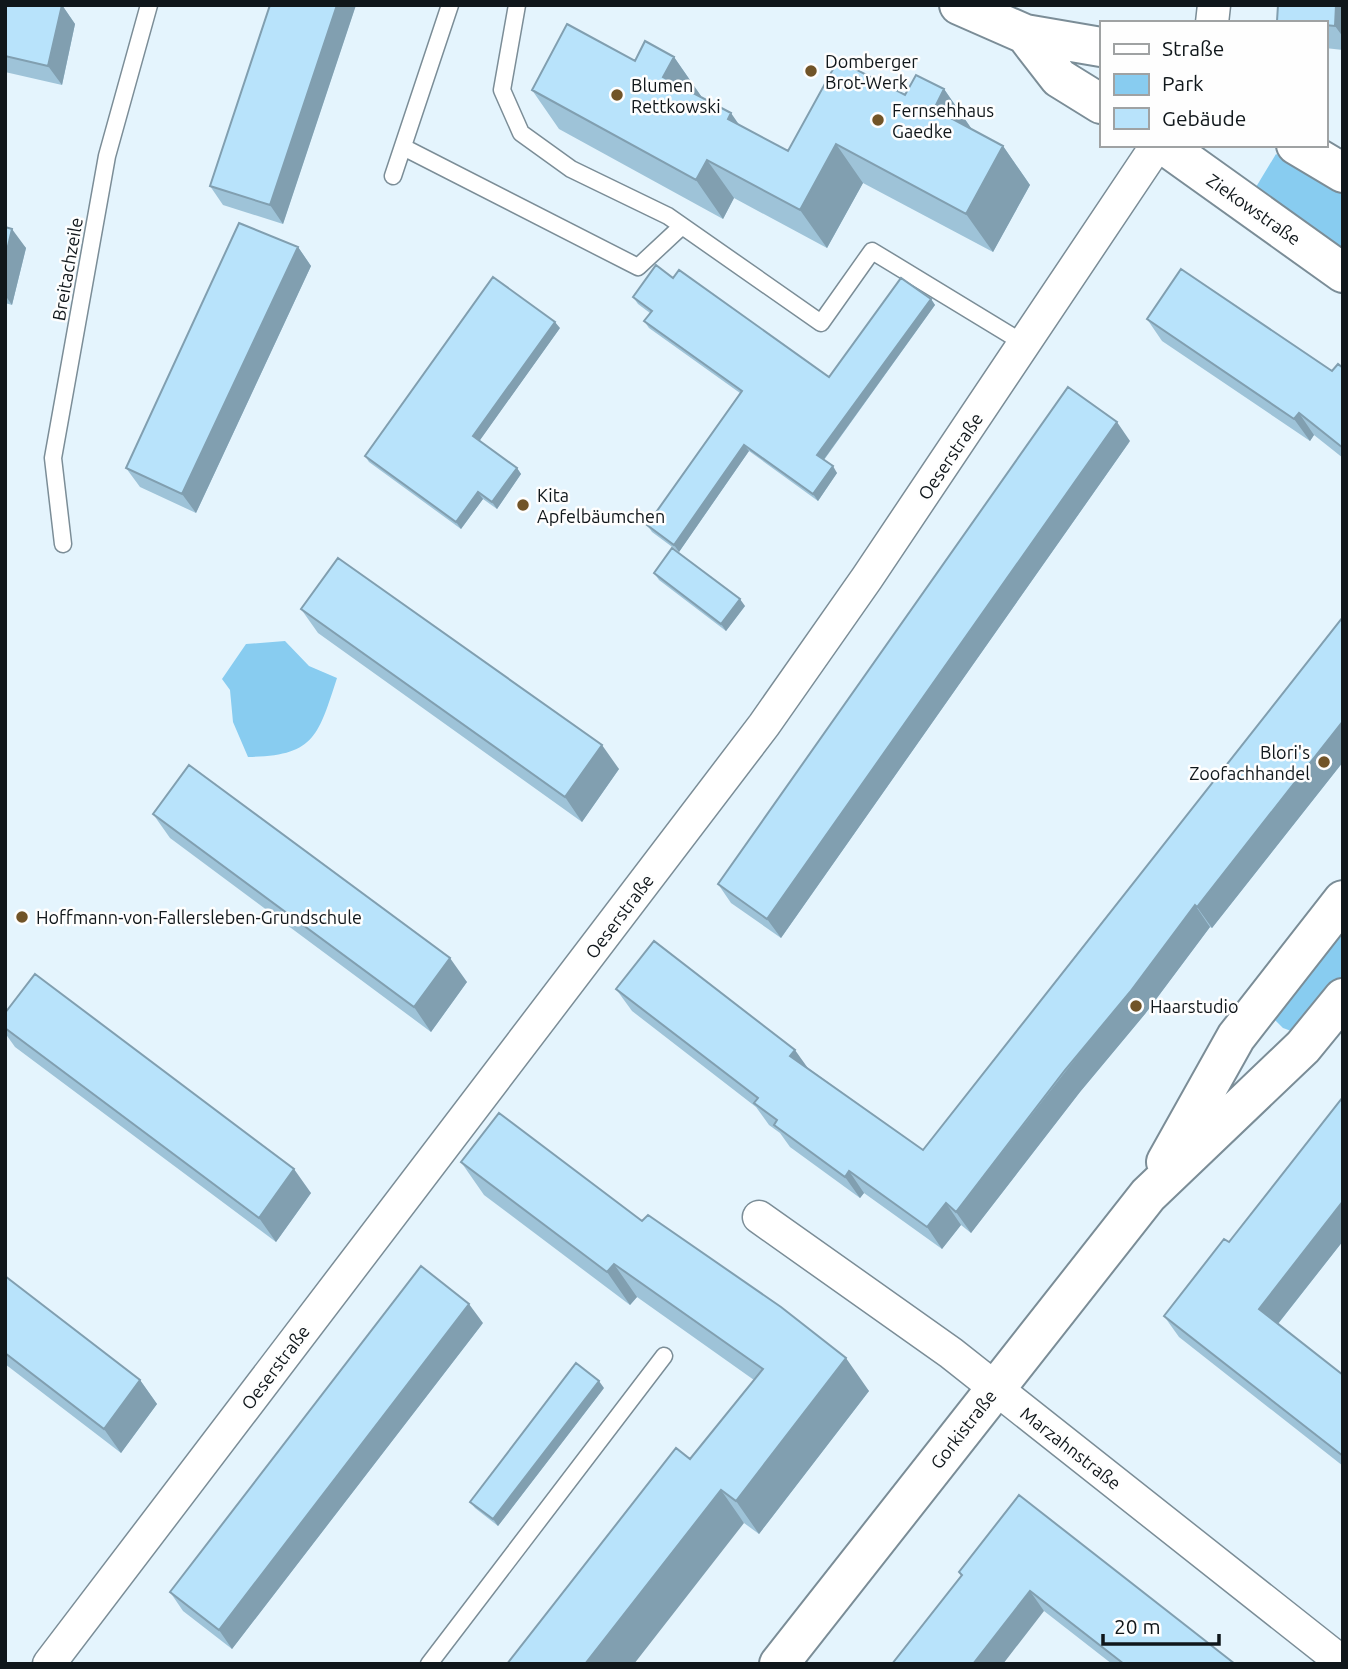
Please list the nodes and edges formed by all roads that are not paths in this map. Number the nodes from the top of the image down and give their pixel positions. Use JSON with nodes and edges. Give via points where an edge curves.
{"nodes":[{"id":1,"x":149,"y":5,"type":"edge"},
{"id":2,"x":450,"y":5,"type":"edge"},
{"id":3,"x":517,"y":5,"type":"edge"},
{"id":4,"x":959,"y":5,"type":"edge"},
{"id":5,"x":1025,"y":34,"type":"junction"},
{"id":6,"x":1100,"y":47,"type":"edge"},
{"id":7,"x":1100,"y":103,"type":"edge"},
{"id":8,"x":404,"y":147,"type":"junction"},
{"id":9,"x":1156,"y":147,"type":"edge"},
{"id":10,"x":1167,"y":147,"type":"edge"},
{"id":11,"x":1299,"y":147,"type":"edge"},
{"id":12,"x":1343,"y":173,"type":"edge"},
{"id":13,"x":393,"y":176,"type":"dead end"},
{"id":14,"x":682,"y":226,"type":"junction"},
{"id":15,"x":1343,"y":273,"type":"edge"},
{"id":16,"x":1025,"y":344,"type":"junction"},
{"id":17,"x":63,"y":544,"type":"dead end"},
{"id":18,"x":1343,"y":900,"type":"edge"},
{"id":19,"x":1343,"y":998,"type":"edge"},
{"id":20,"x":1148,"y":1195,"type":"junction"},
{"id":21,"x":759,"y":1217,"type":"dead end"},
{"id":22,"x":664,"y":1356,"type":"dead end"},
{"id":23,"x":995,"y":1388,"type":"junction"},
{"id":24,"x":1343,"y":1663,"type":"edge"},
{"id":25,"x":49,"y":1664,"type":"edge"},
{"id":26,"x":429,"y":1664,"type":"edge"},
{"id":27,"x":779,"y":1664,"type":"edge"}],
"edges":[{"from":1,"to":17,"type":"lane","name":"Breitachzeile","via":[[107,156],[53,458]]},
{"from":2,"to":8,"type":"lane"},
{"from":3,"to":14,"type":"lane","via":[[502,90],[521,133],[571,169]]},
{"from":4,"to":5,"type":"main road"},
{"from":5,"to":6,"type":"main road"},
{"from":5,"to":7,"type":"main road","via":[[1059,78]]},
{"from":8,"to":13,"type":"lane"},
{"from":8,"to":14,"type":"lane","via":[[638,267]]},
{"from":9,"to":16,"type":"street","name":"Oeserstraße"},
{"from":10,"to":15,"type":"main road","name":"Ziekowstraße"},
{"from":11,"to":12,"type":"main road"},
{"from":14,"to":16,"type":"lane","via":[[821,323],[872,251]]},
{"from":16,"to":25,"type":"street","name":"Oeserstraße","via":[[764,725]]},
{"from":18,"to":20,"type":"main road","name":"Gorkistraße","via":[[1236,1037]]},
{"from":19,"to":20,"type":"main road","name":"Gorkistraße","via":[[1303,1047]]},
{"from":20,"to":23,"type":"main road","name":"Gorkistraße"},
{"from":21,"to":23,"type":"street","name":"Marzahnstraße"},
{"from":22,"to":26,"type":"lane"},
{"from":23,"to":24,"type":"street","name":"Marzahnstraße"},
{"from":23,"to":27,"type":"main road","name":"Gorkistraße"}]}
